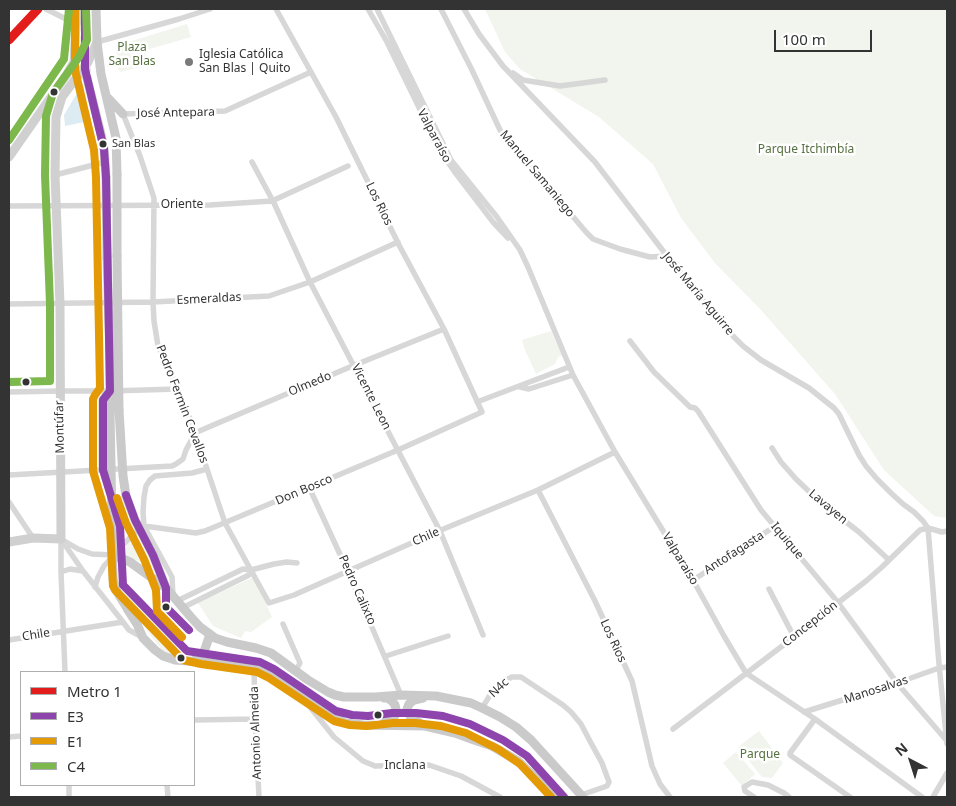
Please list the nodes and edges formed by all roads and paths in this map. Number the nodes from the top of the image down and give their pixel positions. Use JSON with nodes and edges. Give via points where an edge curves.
{"nodes":[{"id":1,"x":46,"y":9,"type":"edge"},
{"id":2,"x":79,"y":9,"type":"edge"},
{"id":3,"x":96,"y":9,"type":"edge"},
{"id":4,"x":210,"y":9,"type":"edge"},
{"id":5,"x":276,"y":9,"type":"edge"},
{"id":6,"x":368,"y":9,"type":"edge"},
{"id":7,"x":377,"y":9,"type":"edge"},
{"id":8,"x":441,"y":9,"type":"edge"},
{"id":9,"x":464,"y":9,"type":"edge"},
{"id":10,"x":76,"y":24,"type":"junction"},
{"id":11,"x":97,"y":42,"type":"junction"},
{"id":12,"x":503,"y":66,"type":"junction"},
{"id":13,"x":311,"y":72,"type":"junction"},
{"id":14,"x":87,"y":78,"type":"tunnel mouth"},
{"id":15,"x":605,"y":80,"type":"dead end"},
{"id":16,"x":106,"y":96,"type":"junction"},
{"id":17,"x":123,"y":114,"type":"junction"},
{"id":18,"x":9,"y":157,"type":"edge"},
{"id":19,"x":105,"y":162,"type":"junction"},
{"id":20,"x":252,"y":162,"type":"dead end"},
{"id":21,"x":348,"y":166,"type":"dead end"},
{"id":22,"x":55,"y":174,"type":"junction"},
{"id":23,"x":272,"y":201,"type":"junction"},
{"id":24,"x":154,"y":205,"type":"junction"},
{"id":25,"x":9,"y":206,"type":"edge"},
{"id":26,"x":56,"y":207,"type":"junction"},
{"id":27,"x":398,"y":242,"type":"junction"},
{"id":28,"x":520,"y":250,"type":"junction"},
{"id":29,"x":667,"y":256,"type":"junction"},
{"id":30,"x":310,"y":282,"type":"junction"},
{"id":31,"x":152,"y":302,"type":"junction"},
{"id":32,"x":113,"y":303,"type":"junction"},
{"id":33,"x":9,"y":304,"type":"edge"},
{"id":34,"x":60,"y":304,"type":"junction"},
{"id":35,"x":444,"y":329,"type":"junction"},
{"id":36,"x":630,"y":342,"type":"dead end"},
{"id":37,"x":354,"y":365,"type":"junction"},
{"id":38,"x":569,"y":367,"type":"junction"},
{"id":39,"x":573,"y":375,"type":"junction"},
{"id":40,"x":517,"y":387,"type":"junction"},
{"id":41,"x":178,"y":389,"type":"junction"},
{"id":42,"x":60,"y":391,"type":"junction"},
{"id":43,"x":114,"y":391,"type":"junction"},
{"id":44,"x":9,"y":392,"type":"edge"},
{"id":45,"x":477,"y":402,"type":"junction"},
{"id":46,"x":115,"y":410,"type":"junction"},
{"id":47,"x":195,"y":433,"type":"junction"},
{"id":48,"x":200,"y":446,"type":"junction"},
{"id":49,"x":772,"y":448,"type":"dead end"},
{"id":50,"x":186,"y":450,"type":"junction"},
{"id":51,"x":398,"y":450,"type":"junction"},
{"id":52,"x":615,"y":452,"type":"junction"},
{"id":53,"x":207,"y":469,"type":"junction"},
{"id":54,"x":103,"y":470,"type":"junction"},
{"id":55,"x":61,"y":472,"type":"junction"},
{"id":56,"x":9,"y":475,"type":"edge"},
{"id":57,"x":309,"y":487,"type":"junction"},
{"id":58,"x":538,"y":490,"type":"junction"},
{"id":59,"x":9,"y":502,"type":"edge"},
{"id":60,"x":225,"y":523,"type":"junction"},
{"id":61,"x":144,"y":526,"type":"junction"},
{"id":62,"x":775,"y":526,"type":"junction"},
{"id":63,"x":928,"y":528,"type":"junction"},
{"id":64,"x":440,"y":531,"type":"junction"},
{"id":65,"x":947,"y":531,"type":"edge"},
{"id":66,"x":33,"y":538,"type":"junction"},
{"id":67,"x":61,"y":539,"type":"junction"},
{"id":68,"x":9,"y":542,"type":"edge"},
{"id":69,"x":113,"y":555,"type":"junction"},
{"id":70,"x":889,"y":560,"type":"junction"},
{"id":71,"x":297,"y":564,"type":"dead end"},
{"id":72,"x":250,"y":570,"type":"junction"},
{"id":73,"x":84,"y":571,"type":"junction"},
{"id":74,"x":61,"y":572,"type":"junction"},
{"id":75,"x":349,"y":572,"type":"junction"},
{"id":76,"x":693,"y":580,"type":"junction"},
{"id":77,"x":95,"y":587,"type":"junction"},
{"id":78,"x":166,"y":588,"type":"junction"},
{"id":79,"x":769,"y":589,"type":"dead end"},
{"id":80,"x":178,"y":602,"type":"junction"},
{"id":81,"x":838,"y":603,"type":"junction"},
{"id":82,"x":122,"y":622,"type":"junction"},
{"id":83,"x":283,"y":624,"type":"dead end"},
{"id":84,"x":63,"y":631,"type":"junction"},
{"id":85,"x":210,"y":634,"type":"junction"},
{"id":86,"x":448,"y":636,"type":"dead end"},
{"id":87,"x":483,"y":636,"type":"dead end"},
{"id":88,"x":794,"y":637,"type":"junction"},
{"id":89,"x":143,"y":638,"type":"junction"},
{"id":90,"x":9,"y":640,"type":"edge"},
{"id":91,"x":386,"y":656,"type":"junction"},
{"id":92,"x":194,"y":661,"type":"junction"},
{"id":93,"x":947,"y":667,"type":"edge"},
{"id":94,"x":254,"y":668,"type":"junction"},
{"id":95,"x":939,"y":668,"type":"junction"},
{"id":96,"x":65,"y":671,"type":"edge"},
{"id":97,"x":295,"y":672,"type":"junction"},
{"id":98,"x":746,"y":673,"type":"junction"},
{"id":99,"x":897,"y":684,"type":"junction"},
{"id":100,"x":401,"y":694,"type":"junction"},
{"id":101,"x":302,"y":696,"type":"junction"},
{"id":102,"x":436,"y":696,"type":"junction"},
{"id":103,"x":376,"y":697,"type":"junction"},
{"id":104,"x":482,"y":708,"type":"junction"},
{"id":105,"x":804,"y":712,"type":"junction"},
{"id":106,"x":255,"y":719,"type":"junction"},
{"id":107,"x":814,"y":719,"type":"junction"},
{"id":108,"x":195,"y":720,"type":"edge"},
{"id":109,"x":376,"y":726,"type":"junction"},
{"id":110,"x":425,"y":726,"type":"junction"},
{"id":111,"x":673,"y":729,"type":"dead end"},
{"id":112,"x":947,"y":742,"type":"edge"},
{"id":113,"x":947,"y":773,"type":"edge"},
{"id":114,"x":842,"y":795,"type":"edge"},
{"id":115,"x":582,"y":796,"type":"edge"},
{"id":116,"x":751,"y":796,"type":"edge"},
{"id":117,"x":259,"y":797,"type":"edge"},
{"id":118,"x":500,"y":797,"type":"edge"},
{"id":119,"x":555,"y":797,"type":"edge"},
{"id":120,"x":670,"y":797,"type":"edge"},
{"id":121,"x":789,"y":797,"type":"edge"},
{"id":122,"x":850,"y":797,"type":"edge"},
{"id":123,"x":922,"y":797,"type":"edge"},
{"id":124,"x":933,"y":797,"type":"edge"}],
"edges":[{"from":1,"to":10,"type":"street"},
{"from":2,"to":10,"type":"main road"},
{"from":3,"to":11,"type":"main road"},
{"from":4,"to":11,"type":"street"},
{"from":5,"to":13,"type":"street","name":"Los Rios"},
{"from":6,"to":28,"type":"street","name":"Valparaíso","via":[[447,161],[493,222]]},
{"from":7,"to":28,"type":"street","name":"Valparaíso","via":[[451,160]]},
{"from":8,"to":29,"type":"street","name":"Manuel Samaniego","via":[[500,130],[586,232],[593,239],[620,249],[650,257]]},
{"from":9,"to":12,"type":"street","name":"José María Aguirre"},
{"from":10,"to":18,"type":"street","via":[[74,62],[70,70]]},
{"from":11,"to":16,"type":"main road"},
{"from":11,"to":22,"type":"street","name":"Montúfar","via":[[88,62],[62,97],[56,117]]},
{"from":12,"to":15,"type":"street","via":[[523,80],[560,86]]},
{"from":12,"to":29,"type":"street","name":"José María Aguirre","via":[[596,162]]},
{"from":13,"to":17,"type":"street","name":"José Antepara","via":[[225,111]]},
{"from":13,"to":27,"type":"street","name":"Los Rios"},
{"from":14,"to":19,"type":"main road"},
{"from":16,"to":17,"type":"main road"},
{"from":16,"to":32,"type":"main road","bridge":true,"via":[[116,138],[117,256]]},
{"from":17,"to":24,"type":"street","name":"Pedro Fermin Cevallos","via":[[140,156]]},
{"from":19,"to":22,"type":"street"},
{"from":19,"to":32,"type":"main road","bridge":true,"via":[[107,258]]},
{"from":20,"to":23,"type":"street","name":"Vicente Leon"},
{"from":21,"to":23,"type":"street","name":"Oriente"},
{"from":22,"to":26,"type":"street","name":"Montúfar"},
{"from":23,"to":24,"type":"street","name":"Oriente"},
{"from":23,"to":30,"type":"street","name":"Vicente Leon"},
{"from":24,"to":26,"type":"street","name":"Oriente"},
{"from":24,"to":31,"type":"street","name":"Pedro Fermin Cevallos"},
{"from":25,"to":26,"type":"street","name":"Oriente"},
{"from":26,"to":34,"type":"street","name":"Montúfar"},
{"from":27,"to":30,"type":"street","name":"Esmeraldas"},
{"from":27,"to":35,"type":"street","name":"Los Rios"},
{"from":28,"to":38,"type":"street","name":"Valparaíso"},
{"from":29,"to":63,"type":"street","name":"José María Aguirre","via":[[743,346],[834,408],[866,466]]},
{"from":30,"to":31,"type":"street","name":"Esmeraldas","via":[[269,296]]},
{"from":30,"to":37,"type":"street","name":"Vicente Leon"},
{"from":31,"to":32,"type":"street","name":"Esmeraldas"},
{"from":31,"to":41,"type":"street","name":"Pedro Fermin Cevallos","via":[[158,346]]},
{"from":32,"to":34,"type":"street","name":"Esmeraldas"},
{"from":32,"to":43,"type":"main road","via":[[110,356]]},
{"from":33,"to":34,"type":"street","name":"Esmeraldas"},
{"from":34,"to":42,"type":"street","name":"Montúfar"},
{"from":35,"to":37,"type":"street","name":"Olmedo"},
{"from":35,"to":45,"type":"street","name":"Los Rios"},
{"from":36,"to":62,"type":"street","name":"Iquique","via":[[654,372],[698,411],[761,510]]},
{"from":37,"to":47,"type":"street","name":"Olmedo"},
{"from":37,"to":51,"type":"street","name":"Vicente Leon"},
{"from":38,"to":39,"type":"street","name":"Valparaíso"},
{"from":38,"to":40,"type":"street"},
{"from":39,"to":40,"type":"street","via":[[530,389]]},
{"from":39,"to":52,"type":"street","name":"Valparaíso"},
{"from":40,"to":45,"type":"street"},
{"from":41,"to":43,"type":"street"},
{"from":41,"to":47,"type":"street","name":"Pedro Fermin Cevallos"},
{"from":42,"to":43,"type":"street"},
{"from":42,"to":44,"type":"street"},
{"from":42,"to":55,"type":"street","name":"Montúfar"},
{"from":43,"to":46,"type":"main road"},
{"from":43,"to":54,"type":"main road","via":[[103,400]]},
{"from":45,"to":51,"type":"street","name":"Don Bosco","via":[[482,412]]},
{"from":46,"to":78,"type":"main road","bridge":true,"via":[[126,496]]},
{"from":46,"to":89,"type":"main road","bridge":true,"via":[[113,579]]},
{"from":47,"to":48,"type":"street","name":"Pedro Fermin Cevallos"},
{"from":47,"to":50,"type":"street"},
{"from":48,"to":50,"type":"street","via":[[194,444]]},
{"from":48,"to":53,"type":"street","name":"Pedro Fermin Cevallos"},
{"from":49,"to":70,"type":"street","name":"Lavayen","via":[[796,479]]},
{"from":50,"to":54,"type":"street","via":[[183,459],[172,466]]},
{"from":51,"to":57,"type":"street","name":"Don Bosco"},
{"from":51,"to":64,"type":"street","name":"Vicente Leon"},
{"from":52,"to":58,"type":"street","name":"Chile"},
{"from":52,"to":76,"type":"street","name":"Valparaíso"},
{"from":53,"to":60,"type":"street","name":"Pedro Fermin Cevallos"},
{"from":53,"to":61,"type":"street","via":[[155,476],[150,480],[142,512]]},
{"from":54,"to":55,"type":"street"},
{"from":55,"to":56,"type":"street"},
{"from":55,"to":67,"type":"street","name":"Montúfar"},
{"from":57,"to":60,"type":"street","name":"Don Bosco"},
{"from":57,"to":75,"type":"street","name":"Pedro Calixto"},
{"from":58,"to":64,"type":"street","name":"Chile"},
{"from":58,"to":120,"type":"street","name":"Los Rios","via":[[632,681],[652,766]]},
{"from":59,"to":66,"type":"street"},
{"from":60,"to":61,"type":"street","name":"Don Bosco","via":[[196,533]]},
{"from":60,"to":72,"type":"street","name":"Pedro Fermin Cevallos"},
{"from":61,"to":69,"type":"street"},
{"from":61,"to":80,"type":"street","via":[[172,577]]},
{"from":62,"to":76,"type":"street","name":"Antofagasta"},
{"from":62,"to":81,"type":"street","name":"Iquique"},
{"from":63,"to":65,"type":"street"},
{"from":63,"to":70,"type":"street","name":"Concepción","via":[[917,532]]},
{"from":63,"to":95,"type":"street"},
{"from":64,"to":75,"type":"street","name":"Chile"},
{"from":64,"to":87,"type":"street","name":"Vicente Leon"},
{"from":66,"to":67,"type":"street"},
{"from":66,"to":68,"type":"street"},
{"from":67,"to":69,"type":"street","via":[[92,554]]},
{"from":67,"to":73,"type":"street"},
{"from":67,"to":74,"type":"street","name":"Montúfar"},
{"from":69,"to":77,"type":"street"},
{"from":69,"to":78,"type":"main road","via":[[130,562]]},
{"from":70,"to":81,"type":"street","name":"Concepción"},
{"from":71,"to":72,"type":"street","via":[[287,562]]},
{"from":72,"to":75,"type":"street","name":"Chile","via":[[269,603]]},
{"from":72,"to":80,"type":"street","via":[[243,569]]},
{"from":73,"to":74,"type":"street","via":[[70,568]]},
{"from":73,"to":77,"type":"street"},
{"from":74,"to":84,"type":"street","name":"Montúfar"},
{"from":75,"to":91,"type":"street","name":"Pedro Calixto"},
{"from":76,"to":98,"type":"street","name":"Valparaíso"},
{"from":77,"to":82,"type":"street"},
{"from":78,"to":80,"type":"main road"},
{"from":79,"to":88,"type":"street"},
{"from":80,"to":85,"type":"main road"},
{"from":81,"to":88,"type":"street","name":"Concepción"},
{"from":81,"to":99,"type":"street","name":"Iquique"},
{"from":82,"to":84,"type":"street","name":"Chile"},
{"from":82,"to":89,"type":"street"},
{"from":83,"to":97,"type":"street","via":[[300,663]]},
{"from":84,"to":90,"type":"street","name":"Chile"},
{"from":84,"to":96,"type":"street","name":"Montúfar"},
{"from":85,"to":92,"type":"main road","via":[[205,649]]},
{"from":85,"to":97,"type":"main road","via":[[227,642],[271,653]]},
{"from":86,"to":91,"type":"street"},
{"from":88,"to":98,"type":"street","name":"Concepción"},
{"from":89,"to":92,"type":"main road","via":[[163,656]]},
{"from":91,"to":100,"type":"street","name":"Pedro Calixto"},
{"from":92,"to":94,"type":"main road"},
{"from":93,"to":95,"type":"street","name":"Manosalvas"},
{"from":94,"to":101,"type":"main road","via":[[284,682]]},
{"from":94,"to":106,"type":"street","name":"Antonio Almeida"},
{"from":95,"to":99,"type":"street","name":"Manosalvas"},
{"from":95,"to":112,"type":"street"},
{"from":97,"to":103,"type":"main road","via":[[335,695]]},
{"from":98,"to":105,"type":"street","name":"Valparaíso"},
{"from":98,"to":111,"type":"street","name":"Concepción"},
{"from":99,"to":105,"type":"street","name":"Manosalvas"},
{"from":99,"to":112,"type":"street","name":"Iquique"},
{"from":100,"to":102,"type":"main road"},
{"from":100,"to":103,"type":"main road"},
{"from":101,"to":109,"type":"main road","via":[[345,724]]},
{"from":101,"to":118,"type":"street","name":"Inclana","via":[[334,737],[363,761],[375,766],[429,765],[461,776]]},
{"from":102,"to":104,"type":"main road"},
{"from":102,"to":110,"type":"main road","via":[[414,700],[407,709],[411,718]]},
{"from":103,"to":109,"type":"main road","via":[[392,701],[397,712],[393,718]]},
{"from":104,"to":115,"type":"main road","via":[[531,740]]},
{"from":104,"to":115,"type":"street","name":"N4c","via":[[504,681],[521,677],[572,712],[592,742],[609,782],[607,786]]},
{"from":105,"to":107,"type":"street","name":"Valparaíso"},
{"from":106,"to":108,"type":"street"},
{"from":106,"to":117,"type":"street","name":"Antonio Almeida"},
{"from":107,"to":114,"type":"street","via":[[790,755]]},
{"from":107,"to":123,"type":"street","name":"Valparaíso"},
{"from":109,"to":110,"type":"main road"},
{"from":110,"to":119,"type":"main road","via":[[492,746],[518,761]]},
{"from":113,"to":124,"type":"street"},
{"from":114,"to":122,"type":"street"},
{"from":116,"to":121,"type":"street","via":[[744,787],[752,782],[768,785]]}]}
